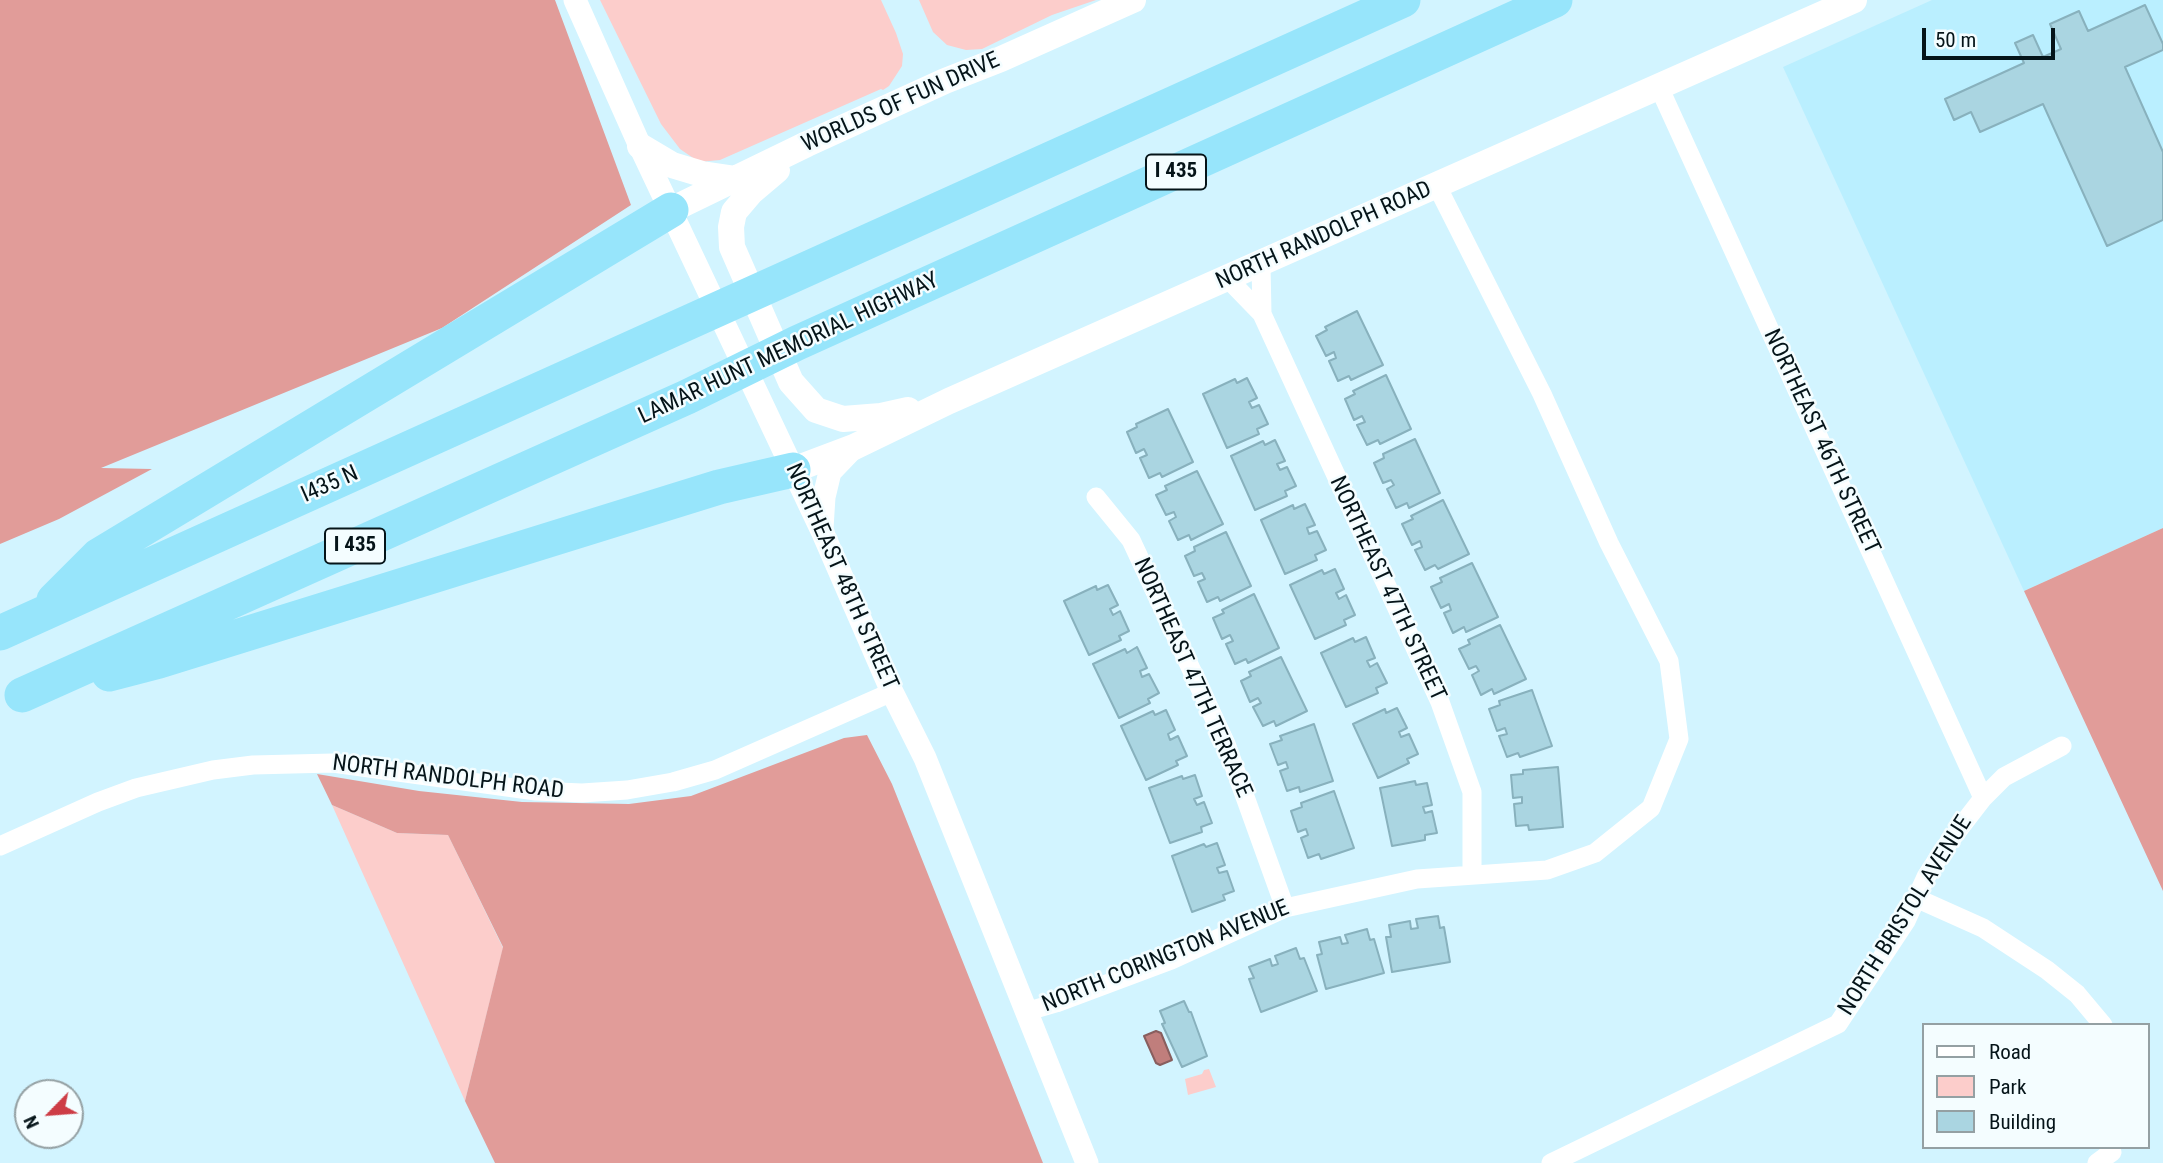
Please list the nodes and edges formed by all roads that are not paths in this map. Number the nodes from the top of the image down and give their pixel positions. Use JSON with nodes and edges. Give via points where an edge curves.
{"nodes":[{"id":1,"x":575,"y":0,"type":"edge"},
{"id":2,"x":1133,"y":0,"type":"edge"},
{"id":3,"x":1403,"y":0,"type":"edge"},
{"id":4,"x":1555,"y":0,"type":"edge"},
{"id":5,"x":1854,"y":0,"type":"edge"},
{"id":6,"x":1659,"y":87,"type":"junction"},
{"id":7,"x":807,"y":144,"type":"junction"},
{"id":8,"x":640,"y":146,"type":"junction"},
{"id":9,"x":736,"y":179,"type":"junction"},
{"id":10,"x":1437,"y":186,"type":"junction"},
{"id":11,"x":671,"y":210,"type":"junction"},
{"id":12,"x":1261,"y":265,"type":"junction"},
{"id":13,"x":1228,"y":279,"type":"junction"},
{"id":14,"x":1262,"y":314,"type":"junction"},
{"id":15,"x":949,"y":401,"type":"junction"},
{"id":16,"x":854,"y":447,"type":"junction"},
{"id":17,"x":793,"y":470,"type":"junction"},
{"id":18,"x":1096,"y":497,"type":"dead end"},
{"id":19,"x":822,"y":531,"type":"junction"},
{"id":20,"x":39,"y":616,"type":"junction"},
{"id":21,"x":0,"y":634,"type":"edge"},
{"id":22,"x":892,"y":692,"type":"junction"},
{"id":23,"x":11,"y":700,"type":"edge"},
{"id":24,"x":2062,"y":746,"type":"dead end"},
{"id":25,"x":1983,"y":798,"type":"junction"},
{"id":26,"x":0,"y":846,"type":"edge"},
{"id":27,"x":1472,"y":875,"type":"junction"},
{"id":28,"x":1916,"y":898,"type":"junction"},
{"id":29,"x":1285,"y":908,"type":"junction"},
{"id":30,"x":1025,"y":1012,"type":"junction"},
{"id":31,"x":2100,"y":1023,"type":"edge"},
{"id":32,"x":1087,"y":1163,"type":"edge"},
{"id":33,"x":1551,"y":1163,"type":"edge"}],
"edges":[{"from":1,"to":8,"type":"street","name":"NORTHEAST 48TH STREET"},
{"from":2,"to":7,"type":"main road","name":"WORLDS OF FUN DRIVE"},
{"from":3,"to":20,"type":"highway","name":"I435 N"},
{"from":4,"to":23,"type":"highway","name":"LAMAR HUNT MEMORIAL HIGHWAY","number":"I 435"},
{"from":5,"to":6,"type":"main road","name":"NORTH RANDOLPH ROAD"},
{"from":6,"to":10,"type":"main road","name":"NORTH RANDOLPH ROAD"},
{"from":6,"to":25,"type":"street","name":"NORTHEAST 46TH STREET"},
{"from":7,"to":9,"type":"main road","name":"WORLDS OF FUN DRIVE"},
{"from":7,"to":15,"type":"main road","via":[[751,192],[734,212],[730,227],[732,247],[791,382],[816,410],[843,419]]},
{"from":8,"to":9,"type":"main road","via":[[672,165]]},
{"from":8,"to":11,"type":"street","name":"NORTHEAST 48TH STREET"},
{"from":9,"to":11,"type":"main road","name":"WORLDS OF FUN DRIVE"},
{"from":10,"to":12,"type":"main road","name":"NORTH RANDOLPH ROAD"},
{"from":10,"to":27,"type":"street","name":"NORTH CORINGTON AVENUE","via":[[1669,661],[1679,739],[1651,808],[1595,853],[1547,870]]},
{"from":11,"to":17,"type":"street","name":"NORTHEAST 48TH STREET"},
{"from":11,"to":20,"type":"highway","via":[[98,556]]},
{"from":12,"to":13,"type":"main road","name":"NORTH RANDOLPH ROAD"},
{"from":12,"to":14,"type":"street","name":"NORTHEAST 47TH STREET"},
{"from":13,"to":14,"type":"street","name":"NORTHEAST 47TH STREET"},
{"from":13,"to":15,"type":"main road","name":"NORTH RANDOLPH ROAD"},
{"from":14,"to":27,"type":"street","name":"NORTHEAST 47TH STREET","via":[[1440,702],[1472,792]]},
{"from":15,"to":16,"type":"main road","name":"NORTH RANDOLPH ROAD"},
{"from":16,"to":17,"type":"main road","name":"NORTH RANDOLPH ROAD"},
{"from":16,"to":19,"type":"street","via":[[830,472]]},
{"from":17,"to":19,"type":"street","name":"NORTHEAST 48TH STREET"},
{"from":17,"to":23,"type":"highway","via":[[719,487],[159,661]]},
{"from":18,"to":29,"type":"street","name":"NORTHEAST 47TH TERRACE","via":[[1131,540],[1226,744]]},
{"from":19,"to":22,"type":"street","name":"NORTHEAST 48TH STREET"},
{"from":20,"to":21,"type":"highway","name":"I435 N"},
{"from":22,"to":26,"type":"street","name":"NORTH RANDOLPH ROAD","via":[[715,770],[627,790],[536,791],[333,763],[253,765],[200,772],[136,789]]},
{"from":22,"to":30,"type":"street","name":"NORTHEAST 48TH STREET","via":[[925,758]]},
{"from":24,"to":25,"type":"street","name":"NORTH BRISTOL AVENUE","via":[[2004,777]]},
{"from":25,"to":28,"type":"street","name":"NORTH BRISTOL AVENUE","via":[[1946,846]]},
{"from":27,"to":29,"type":"street","name":"NORTH CORINGTON AVENUE","via":[[1417,879]]},
{"from":28,"to":31,"type":"street","via":[[1983,928],[2047,970],[2077,994]]},
{"from":28,"to":33,"type":"street","name":"NORTH BRISTOL AVENUE","via":[[1906,921],[1838,1024]]},
{"from":29,"to":30,"type":"street","name":"NORTH CORINGTON AVENUE","via":[[1171,960]]},
{"from":30,"to":32,"type":"street","name":"NORTHEAST 48TH STREET"}]}
